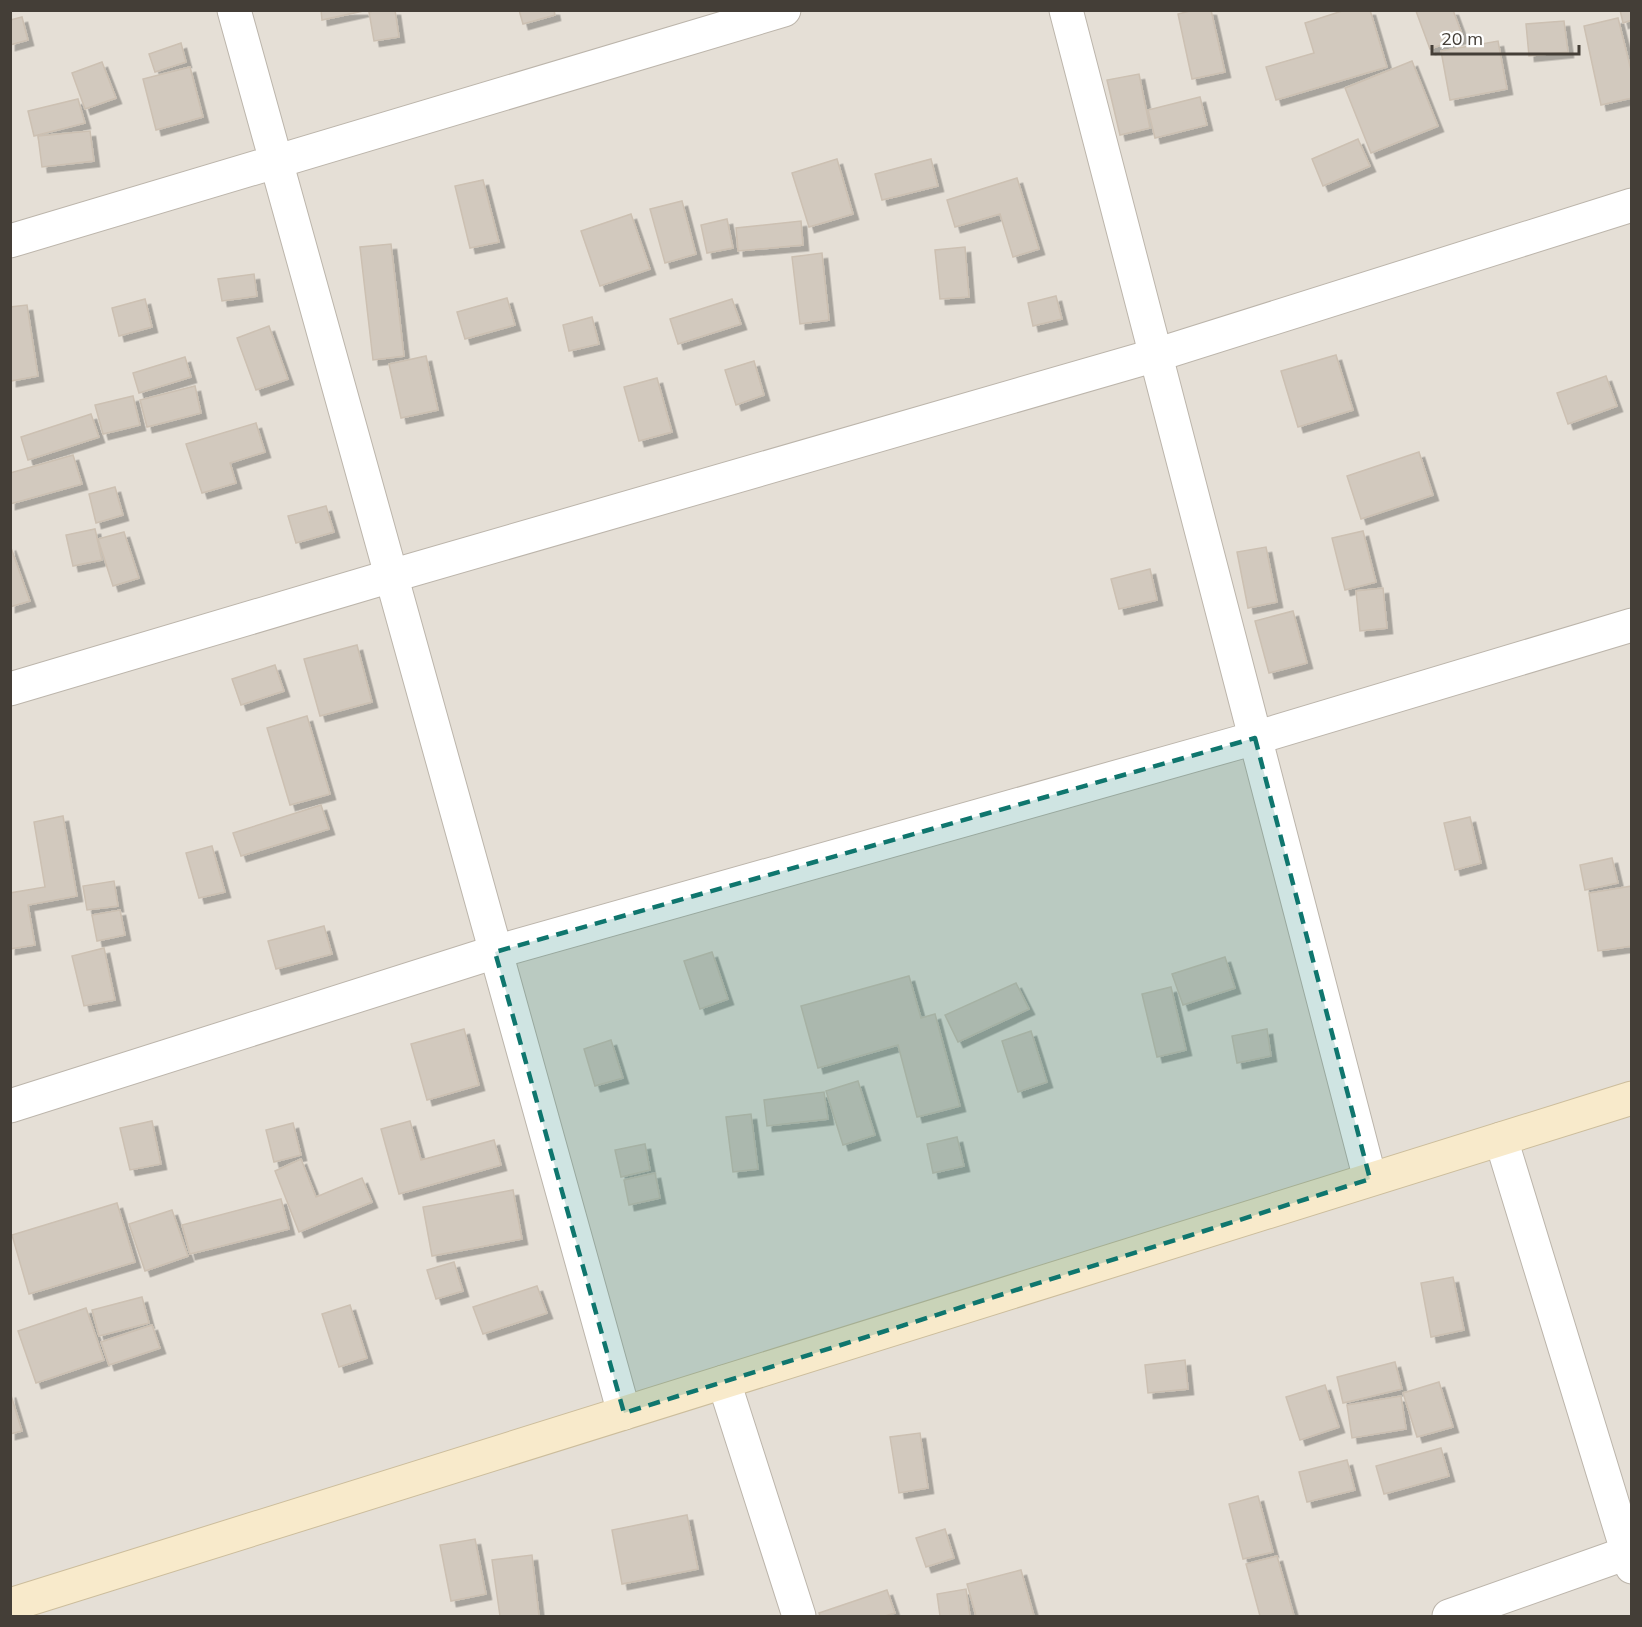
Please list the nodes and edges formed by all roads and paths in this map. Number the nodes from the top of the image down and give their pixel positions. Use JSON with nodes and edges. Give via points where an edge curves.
{"nodes":[{"id":1,"x":234,"y":10,"type":"edge"},
{"id":2,"x":784,"y":10,"type":"edge"},
{"id":3,"x":1066,"y":10,"type":"edge"},
{"id":4,"x":277,"y":162,"type":"junction"},
{"id":5,"x":1632,"y":205,"type":"edge"},
{"id":6,"x":10,"y":241,"type":"edge"},
{"id":7,"x":1156,"y":355,"type":"junction"},
{"id":8,"x":391,"y":576,"type":"junction"},
{"id":9,"x":1632,"y":625,"type":"edge"},
{"id":10,"x":10,"y":689,"type":"edge"},
{"id":11,"x":1255,"y":738,"type":"junction"},
{"id":12,"x":495,"y":952,"type":"junction"},
{"id":13,"x":1632,"y":1098,"type":"edge"},
{"id":14,"x":10,"y":1106,"type":"edge"},
{"id":15,"x":1501,"y":1139,"type":"junction"},
{"id":16,"x":1370,"y":1179,"type":"junction"},
{"id":17,"x":724,"y":1382,"type":"junction"},
{"id":18,"x":624,"y":1413,"type":"junction"},
{"id":19,"x":1629,"y":1560,"type":"edge"},
{"id":20,"x":10,"y":1605,"type":"edge"},
{"id":21,"x":799,"y":1617,"type":"edge"},
{"id":22,"x":1449,"y":1617,"type":"edge"}],
"edges":[{"from":1,"to":4,"type":"street"},
{"from":2,"to":4,"type":"street"},
{"from":3,"to":7,"type":"street"},
{"from":4,"to":6,"type":"street"},
{"from":4,"to":8,"type":"street"},
{"from":5,"to":7,"type":"street"},
{"from":7,"to":8,"type":"street"},
{"from":7,"to":11,"type":"street"},
{"from":8,"to":10,"type":"street"},
{"from":8,"to":12,"type":"street"},
{"from":9,"to":11,"type":"street"},
{"from":11,"to":12,"type":"street"},
{"from":11,"to":16,"type":"street"},
{"from":12,"to":14,"type":"street"},
{"from":12,"to":18,"type":"street"},
{"from":13,"to":15,"type":"street"},
{"from":15,"to":16,"type":"street"},
{"from":15,"to":19,"type":"street"},
{"from":16,"to":17,"type":"street"},
{"from":17,"to":18,"type":"street"},
{"from":17,"to":21,"type":"street"},
{"from":18,"to":20,"type":"street"},
{"from":19,"to":22,"type":"street"}]}
